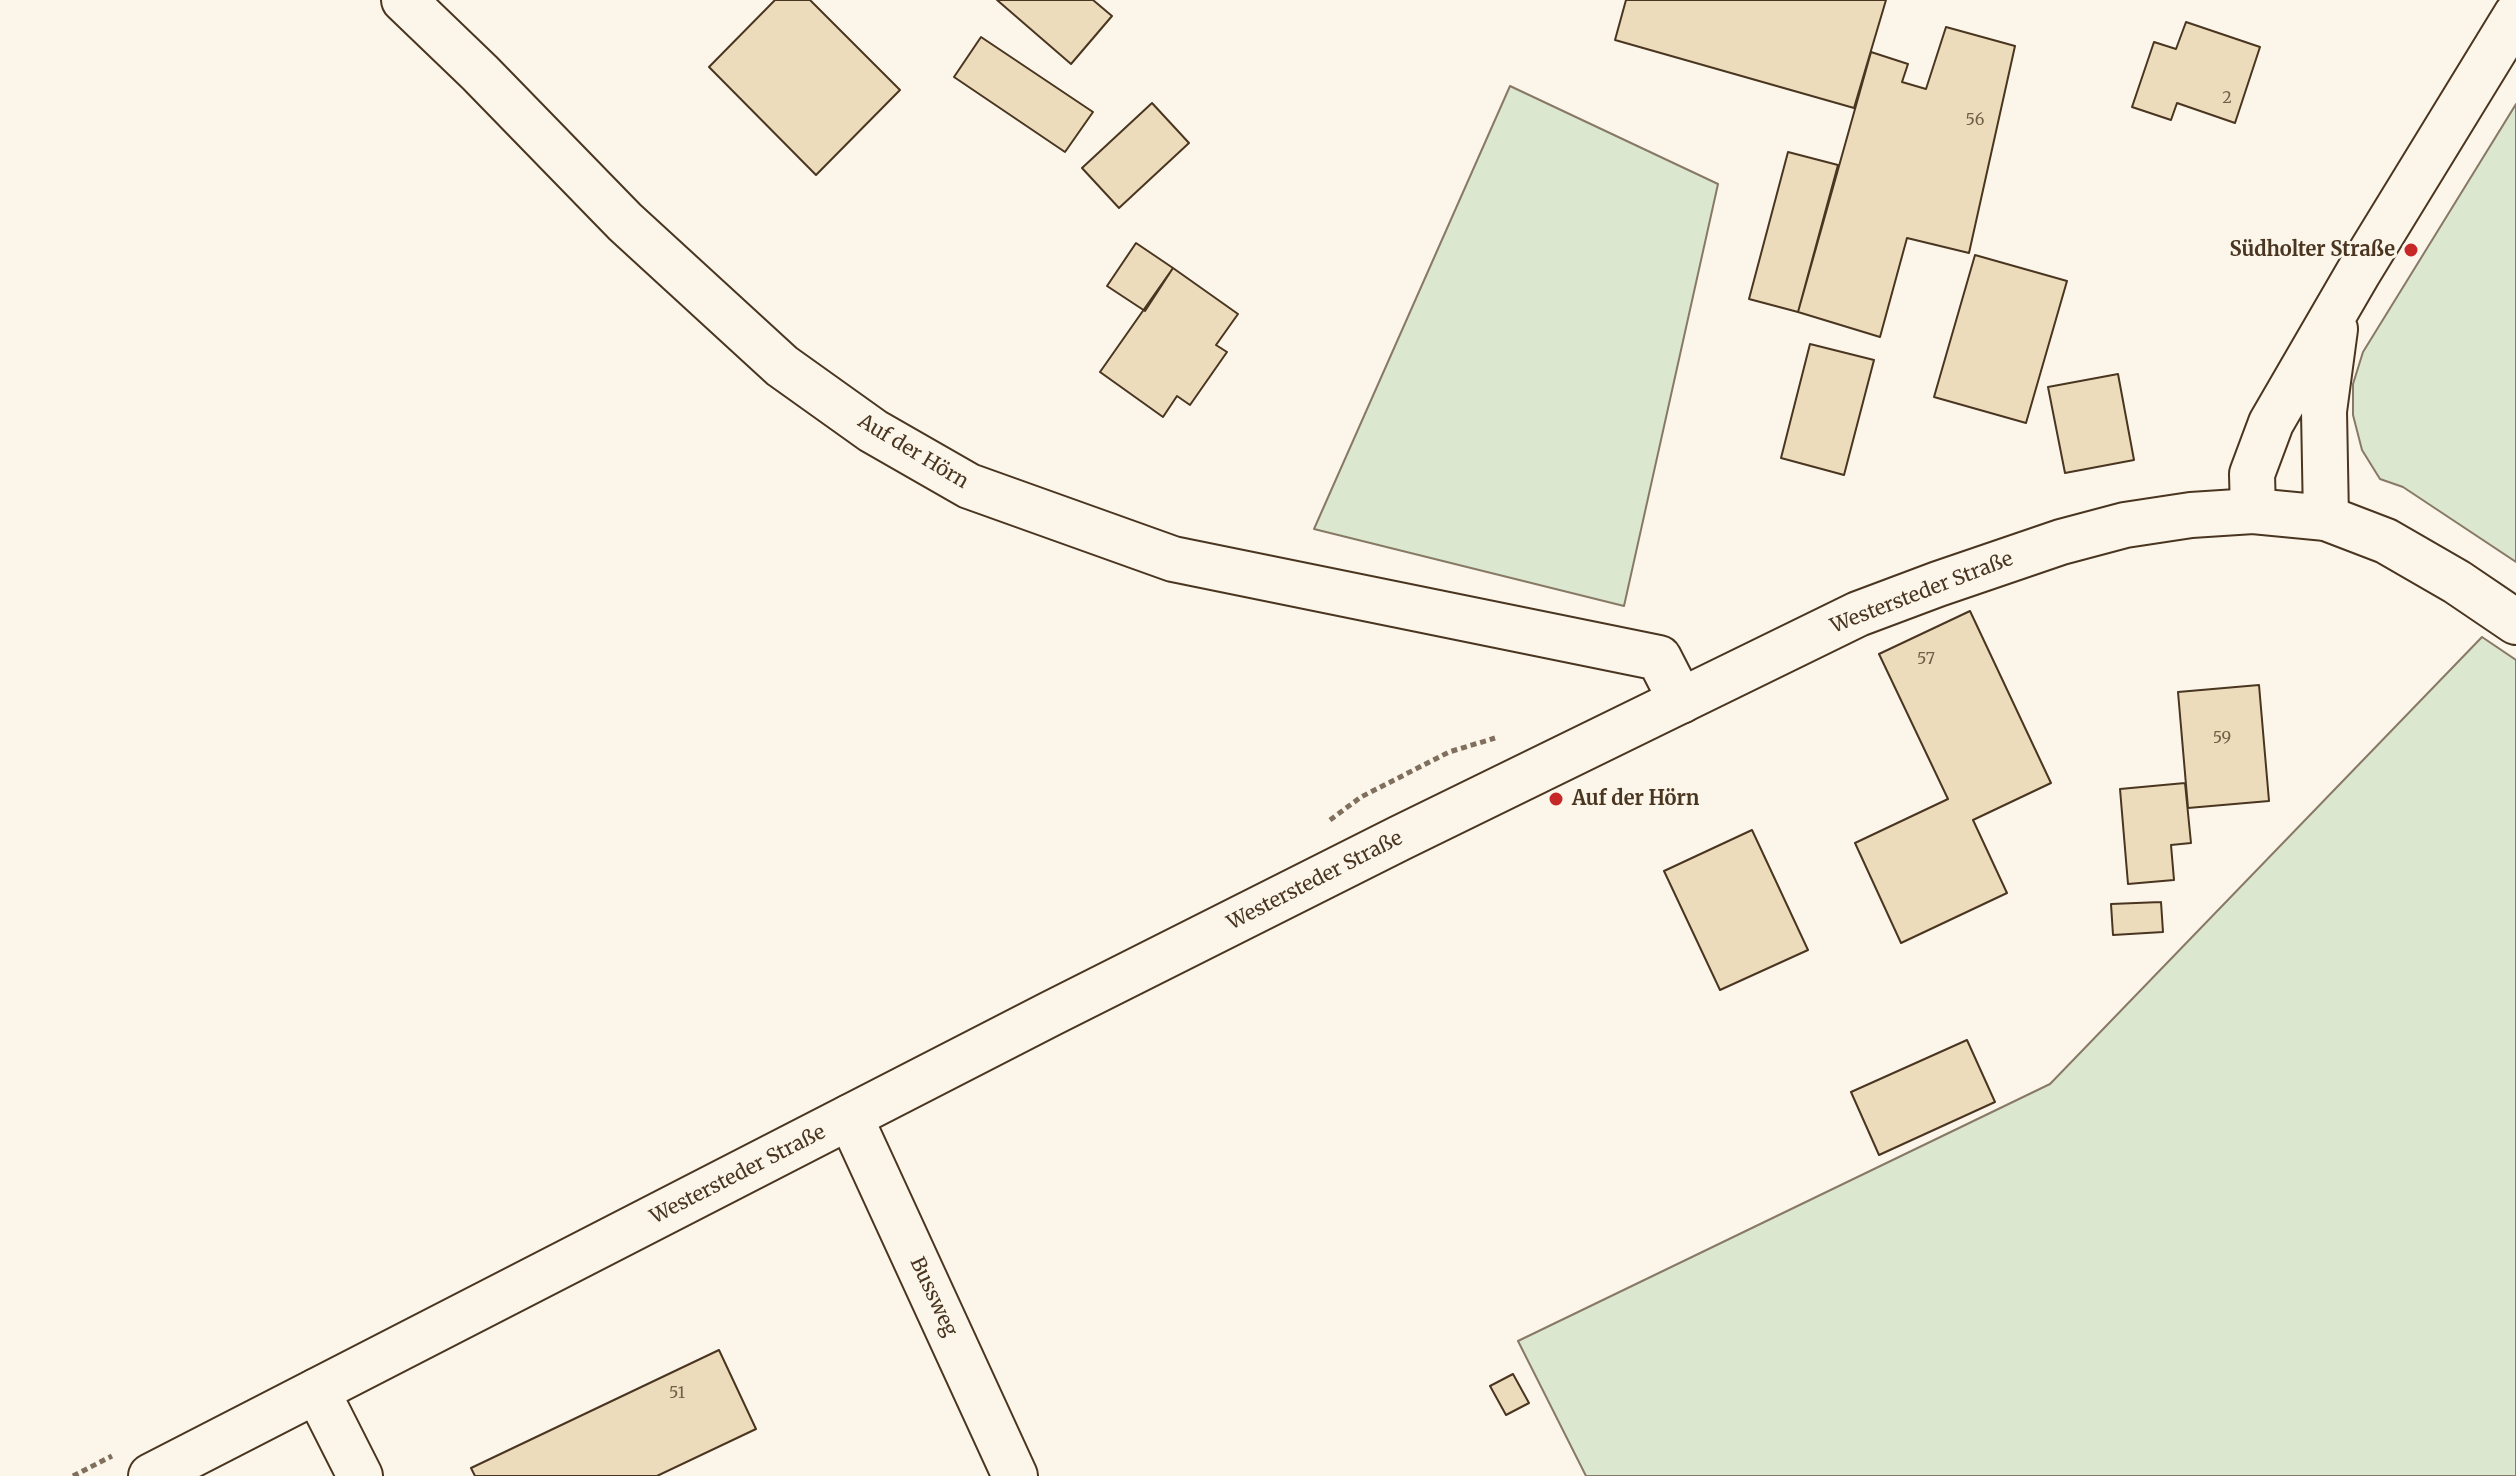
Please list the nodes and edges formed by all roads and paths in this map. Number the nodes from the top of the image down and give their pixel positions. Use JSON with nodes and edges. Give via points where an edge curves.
{"nodes":[{"id":1,"x":404,"y":0,"type":"edge"},
{"id":2,"x":2516,"y":15,"type":"edge"},
{"id":3,"x":2338,"y":307,"type":"junction"},
{"id":4,"x":2253,"y":511,"type":"junction"},
{"id":5,"x":2326,"y":518,"type":"junction"},
{"id":6,"x":2516,"y":622,"type":"edge"},
{"id":7,"x":1681,"y":701,"type":"junction"},
{"id":8,"x":850,"y":1117,"type":"junction"},
{"id":9,"x":317,"y":1391,"type":"junction"},
{"id":10,"x":151,"y":1476,"type":"edge"},
{"id":11,"x":360,"y":1476,"type":"edge"},
{"id":12,"x":1015,"y":1476,"type":"edge"}],
"edges":[{"from":1,"to":7,"type":"street","name":"Auf der Hörn","via":[[625,222],[782,366],[873,431],[969,486],[1173,559],[1659,658]]},
{"from":2,"to":3,"type":"street"},
{"from":3,"to":4,"type":"street","via":[[2271,423],[2252,474]]},
{"from":3,"to":5,"type":"street","via":[[2324,411]]},
{"from":4,"to":5,"type":"street","name":"Westersteder Straße"},
{"from":4,"to":7,"type":"street","name":"Westersteder Straße","via":[[2125,525],[2061,542],[1858,614]]},
{"from":5,"to":6,"type":"street","name":"Westersteder Straße","via":[[2386,541]]},
{"from":7,"to":8,"type":"street","name":"Westersteder Straße"},
{"from":8,"to":9,"type":"street","name":"Westersteder Straße"},
{"from":8,"to":12,"type":"street","name":"Bussweg"},
{"from":9,"to":10,"type":"street","name":"Westersteder Straße"},
{"from":9,"to":11,"type":"street"}]}
